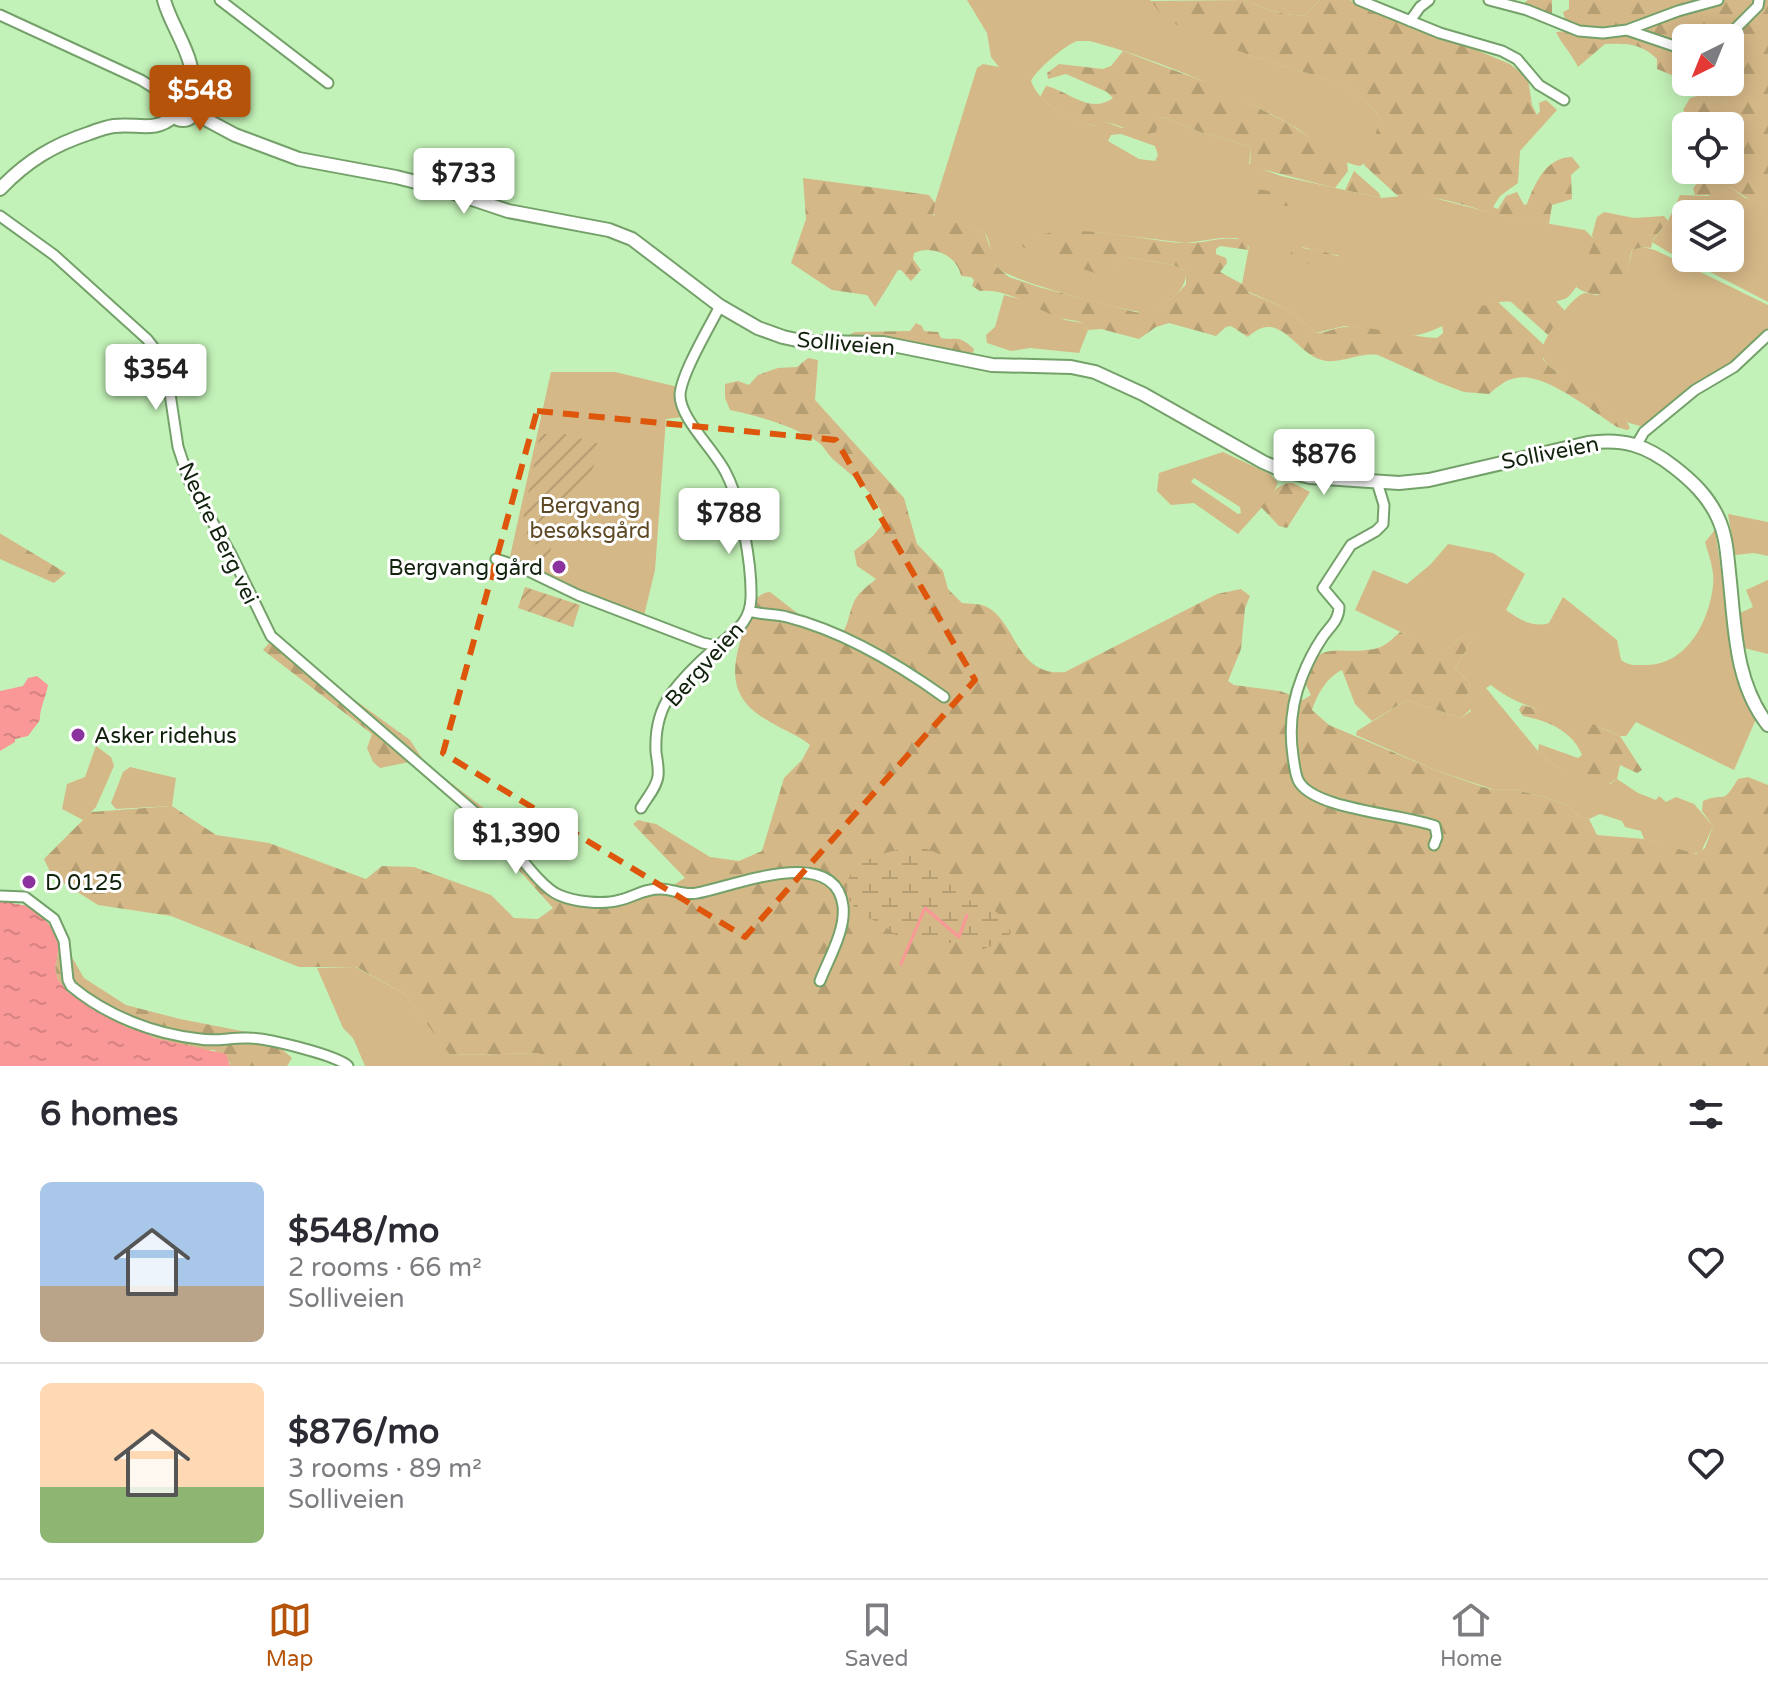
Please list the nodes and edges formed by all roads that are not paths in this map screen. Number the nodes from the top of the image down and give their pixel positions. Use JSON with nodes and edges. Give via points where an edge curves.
{"nodes":[{"id":1,"x":164,"y":0,"type":"edge"},
{"id":2,"x":220,"y":0,"type":"edge"},
{"id":3,"x":1359,"y":0,"type":"edge"},
{"id":4,"x":1429,"y":0,"type":"edge"},
{"id":5,"x":1489,"y":0,"type":"edge"},
{"id":6,"x":1718,"y":0,"type":"edge"},
{"id":7,"x":1759,"y":0,"type":"edge"},
{"id":8,"x":0,"y":15,"type":"edge"},
{"id":9,"x":1410,"y":21,"type":"junction"},
{"id":10,"x":1740,"y":24,"type":"edge"},
{"id":11,"x":1627,"y":30,"type":"junction"},
{"id":12,"x":1672,"y":45,"type":"edge"},
{"id":13,"x":328,"y":83,"type":"dead end"},
{"id":14,"x":188,"y":96,"type":"junction"},
{"id":15,"x":173,"y":100,"type":"junction"},
{"id":16,"x":1564,"y":100,"type":"dead end"},
{"id":17,"x":194,"y":113,"type":"junction"},
{"id":18,"x":174,"y":116,"type":"junction"},
{"id":19,"x":0,"y":189,"type":"edge"},
{"id":20,"x":0,"y":216,"type":"edge"},
{"id":21,"x":720,"y":306,"type":"junction"},
{"id":22,"x":1768,"y":335,"type":"edge"},
{"id":23,"x":1637,"y":444,"type":"junction"},
{"id":24,"x":1377,"y":482,"type":"junction"},
{"id":25,"x":496,"y":559,"type":"dead end"},
{"id":26,"x":750,"y":611,"type":"junction"},
{"id":27,"x":717,"y":646,"type":"junction"},
{"id":28,"x":944,"y":697,"type":"dead end"},
{"id":29,"x":1768,"y":725,"type":"edge"},
{"id":30,"x":641,"y":808,"type":"dead end"},
{"id":31,"x":1434,"y":845,"type":"dead end"},
{"id":32,"x":0,"y":896,"type":"edge"},
{"id":33,"x":820,"y":981,"type":"dead end"},
{"id":34,"x":348,"y":1066,"type":"edge"}],
"edges":[{"from":1,"to":14,"type":"street","via":[[194,77]]},
{"from":2,"to":13,"type":"street"},
{"from":3,"to":9,"type":"street"},
{"from":4,"to":9,"type":"street"},
{"from":5,"to":11,"type":"street","via":[[1579,31]]},
{"from":6,"to":11,"type":"street"},
{"from":7,"to":10,"type":"street"},
{"from":8,"to":15,"type":"street"},
{"from":9,"to":16,"type":"street","via":[[1502,51]]},
{"from":11,"to":12,"type":"street"},
{"from":14,"to":15,"type":"street"},
{"from":14,"to":17,"type":"street"},
{"from":15,"to":18,"type":"street"},
{"from":17,"to":18,"type":"street","via":[[185,120]]},
{"from":17,"to":21,"type":"street","name":"Solliveien","via":[[299,159],[396,177],[508,211],[609,230],[632,239]]},
{"from":18,"to":19,"type":"street","via":[[151,128],[116,126],[71,139],[36,156]]},
{"from":20,"to":33,"type":"street","name":"Nedre Berg vei","via":[[54,255],[161,357],[190,483],[271,636],[500,834],[559,895],[617,901],[650,890],[694,894],[770,874],[826,878],[843,906]]},
{"from":21,"to":24,"type":"street","name":"Solliveien","via":[[758,328],[806,342],[883,343],[992,365],[1095,372],[1281,470]]},
{"from":21,"to":26,"type":"street","name":"Bergveien","via":[[685,376],[681,403],[732,484]]},
{"from":22,"to":23,"type":"street","via":[[1734,367],[1695,390],[1644,432]]},
{"from":23,"to":24,"type":"street","name":"Solliveien","via":[[1588,443],[1429,480]]},
{"from":23,"to":29,"type":"street","name":"Solliveien","via":[[1695,484],[1718,519],[1727,551],[1742,676]]},
{"from":24,"to":31,"type":"street","via":[[1383,524],[1351,545],[1323,588],[1339,607],[1339,617],[1322,638],[1298,689],[1290,735],[1294,765],[1298,781],[1309,793],[1435,826]]},
{"from":25,"to":27,"type":"street"},
{"from":26,"to":27,"type":"street","name":"Bergveien","via":[[732,637]]},
{"from":26,"to":28,"type":"street","name":"Bergveien","via":[[802,622],[883,656]]},
{"from":27,"to":30,"type":"street","name":"Bergveien","via":[[662,710],[658,781]]},
{"from":32,"to":34,"type":"street","via":[[25,897],[54,919],[64,941],[71,986],[134,1023],[197,1039],[264,1041],[326,1055]]}]}
